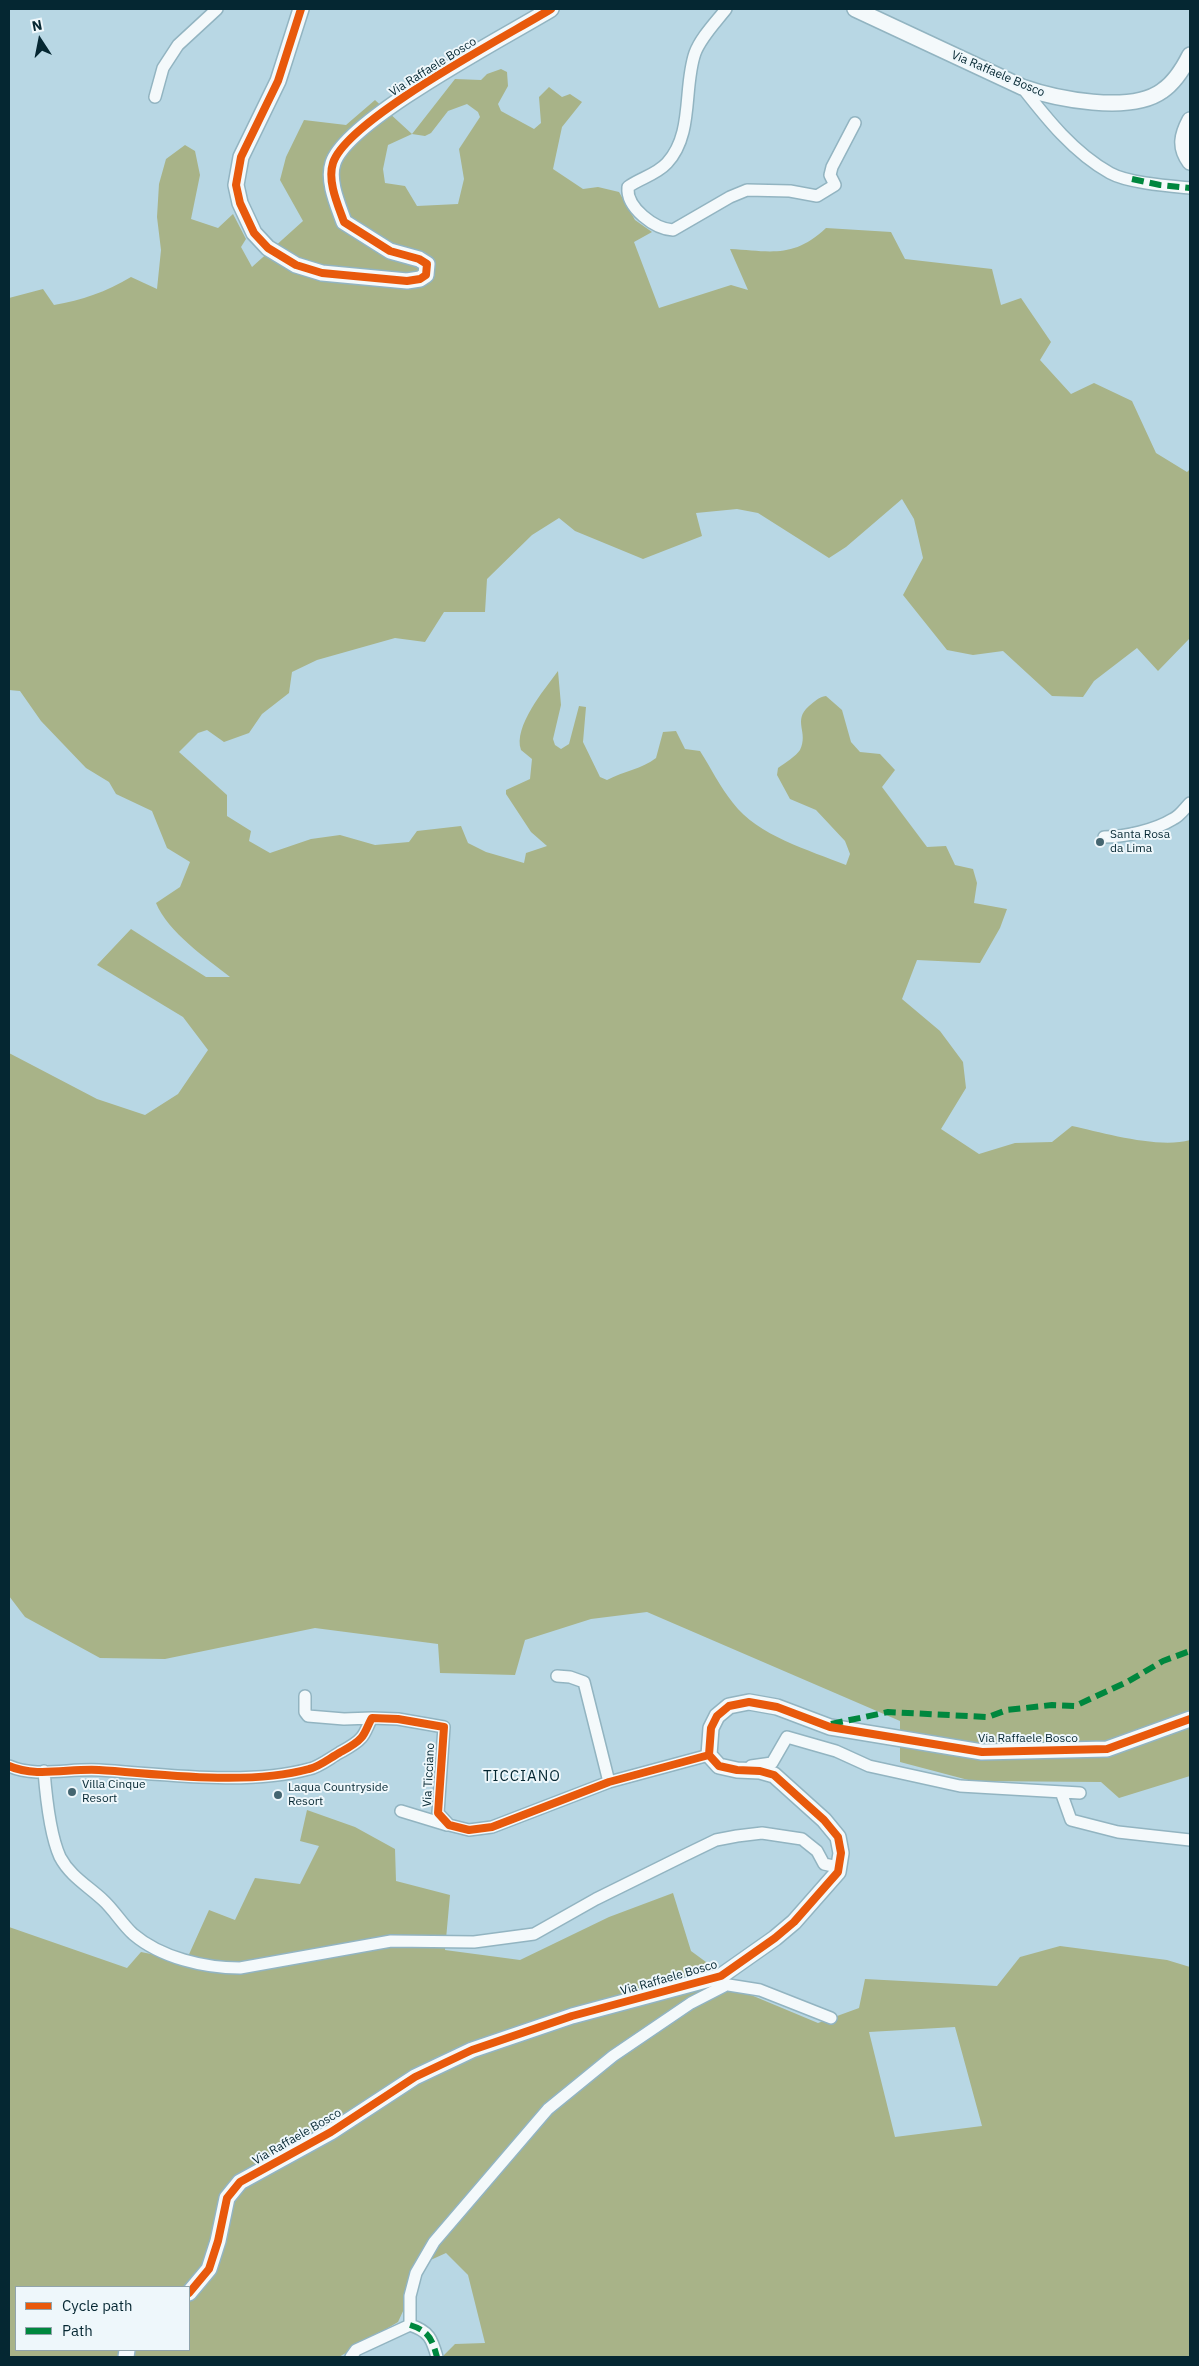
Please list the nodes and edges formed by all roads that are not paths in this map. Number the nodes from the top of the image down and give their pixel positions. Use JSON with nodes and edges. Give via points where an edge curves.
{"nodes":[{"id":1,"x":218,"y":9,"type":"edge"},
{"id":2,"x":301,"y":9,"type":"edge"},
{"id":3,"x":551,"y":9,"type":"edge"},
{"id":4,"x":726,"y":9,"type":"edge"},
{"id":5,"x":855,"y":9,"type":"edge"},
{"id":6,"x":1190,"y":55,"type":"edge"},
{"id":7,"x":1022,"y":87,"type":"junction"},
{"id":8,"x":154,"y":97,"type":"dead end"},
{"id":9,"x":1190,"y":120,"type":"edge"},
{"id":10,"x":855,"y":123,"type":"dead end"},
{"id":11,"x":1190,"y":162,"type":"edge"},
{"id":12,"x":1190,"y":188,"type":"edge"},
{"id":13,"x":1190,"y":802,"type":"edge"},
{"id":14,"x":1104,"y":838,"type":"dead end"},
{"id":15,"x":558,"y":1676,"type":"dead end"},
{"id":16,"x":306,"y":1696,"type":"dead end"},
{"id":17,"x":372,"y":1718,"type":"junction"},
{"id":18,"x":1190,"y":1719,"type":"edge"},
{"id":19,"x":709,"y":1755,"type":"junction"},
{"id":20,"x":9,"y":1766,"type":"edge"},
{"id":21,"x":737,"y":1770,"type":"junction"},
{"id":22,"x":44,"y":1772,"type":"junction"},
{"id":23,"x":609,"y":1782,"type":"junction"},
{"id":24,"x":1061,"y":1792,"type":"junction"},
{"id":25,"x":1080,"y":1793,"type":"dead end"},
{"id":26,"x":400,"y":1811,"type":"dead end"},
{"id":27,"x":449,"y":1825,"type":"junction"},
{"id":28,"x":1190,"y":1840,"type":"edge"},
{"id":29,"x":838,"y":1867,"type":"junction"},
{"id":30,"x":708,"y":1980,"type":"junction"},
{"id":31,"x":724,"y":1986,"type":"junction"},
{"id":32,"x":831,"y":2018,"type":"dead end"},
{"id":33,"x":190,"y":2292,"type":"edge"},
{"id":34,"x":410,"y":2325,"type":"junction"},
{"id":35,"x":350,"y":2357,"type":"edge"},
{"id":36,"x":437,"y":2357,"type":"edge"}],
"edges":[{"from":1,"to":8,"type":"street","via":[[178,45],[164,68]]},
{"from":2,"to":3,"type":"street","name":"Via Raffaele Bosco","via":[[278,81],[239,164],[236,185],[240,203],[254,233],[268,248],[296,265],[322,272],[407,281],[426,275],[427,264],[390,251],[344,222],[332,177],[333,163],[344,145],[417,88]]},
{"from":4,"to":10,"type":"street","via":[[696,52],[684,124],[675,151],[658,172],[628,187],[634,204],[655,226],[673,230],[747,190],[824,194],[835,185],[830,175],[832,167]]},
{"from":5,"to":7,"type":"street","name":"Via Raffaele Bosco"},
{"from":6,"to":7,"type":"street","name":"Via Raffaele Bosco","via":[[1170,84],[1162,92],[1149,97],[1102,103],[1046,95]]},
{"from":7,"to":12,"type":"street","via":[[1055,129],[1112,174]]},
{"from":9,"to":11,"type":"street","via":[[1182,140],[1184,154]]},
{"from":13,"to":14,"type":"street","via":[[1174,819]]},
{"from":15,"to":23,"type":"street","via":[[584,1682]]},
{"from":16,"to":17,"type":"street","via":[[305,1712],[308,1716]]},
{"from":17,"to":22,"type":"street","via":[[361,1738],[344,1750],[311,1769],[284,1774],[248,1777],[97,1770]]},
{"from":17,"to":27,"type":"street","name":"Via Ticciano","via":[[444,1727],[437,1803],[438,1813]]},
{"from":18,"to":19,"type":"street","name":"Via Raffaele Bosco","via":[[1107,1749],[982,1752],[830,1726],[777,1707],[749,1702],[729,1706],[717,1716],[711,1728]]},
{"from":19,"to":21,"type":"street","via":[[719,1766]]},
{"from":19,"to":23,"type":"street"},
{"from":20,"to":22,"type":"street"},
{"from":21,"to":24,"type":"street","via":[[740,1765],[772,1763],[787,1736],[836,1751],[870,1766],[952,1785]]},
{"from":21,"to":29,"type":"street","via":[[760,1770],[774,1775],[824,1820],[838,1837],[841,1853]]},
{"from":22,"to":29,"type":"street","via":[[60,1858],[80,1882],[103,1900],[133,1934],[151,1947],[218,1968],[240,1968],[391,1941],[474,1942],[534,1934],[596,1899],[716,1840],[737,1836],[762,1833],[802,1838],[817,1851],[824,1864]]},
{"from":23,"to":27,"type":"street","via":[[492,1828],[469,1830]]},
{"from":24,"to":25,"type":"street"},
{"from":24,"to":28,"type":"street","via":[[1071,1820],[1118,1832]]},
{"from":26,"to":27,"type":"street"},
{"from":29,"to":30,"type":"street","name":"Via Raffaele Bosco","via":[[838,1872],[794,1922],[729,1970]]},
{"from":30,"to":31,"type":"street"},
{"from":30,"to":33,"type":"street","name":"Via Raffaele Bosco","via":[[572,2016],[472,2050],[415,2077],[331,2132],[240,2182],[227,2198],[209,2268]]},
{"from":31,"to":32,"type":"street","via":[[760,1990]]},
{"from":31,"to":34,"type":"street","via":[[690,2003],[613,2056],[548,2109],[434,2242],[416,2273],[410,2296]]},
{"from":34,"to":35,"type":"street","via":[[356,2350]]},
{"from":34,"to":36,"type":"street","via":[[423,2329],[433,2343]]}]}
